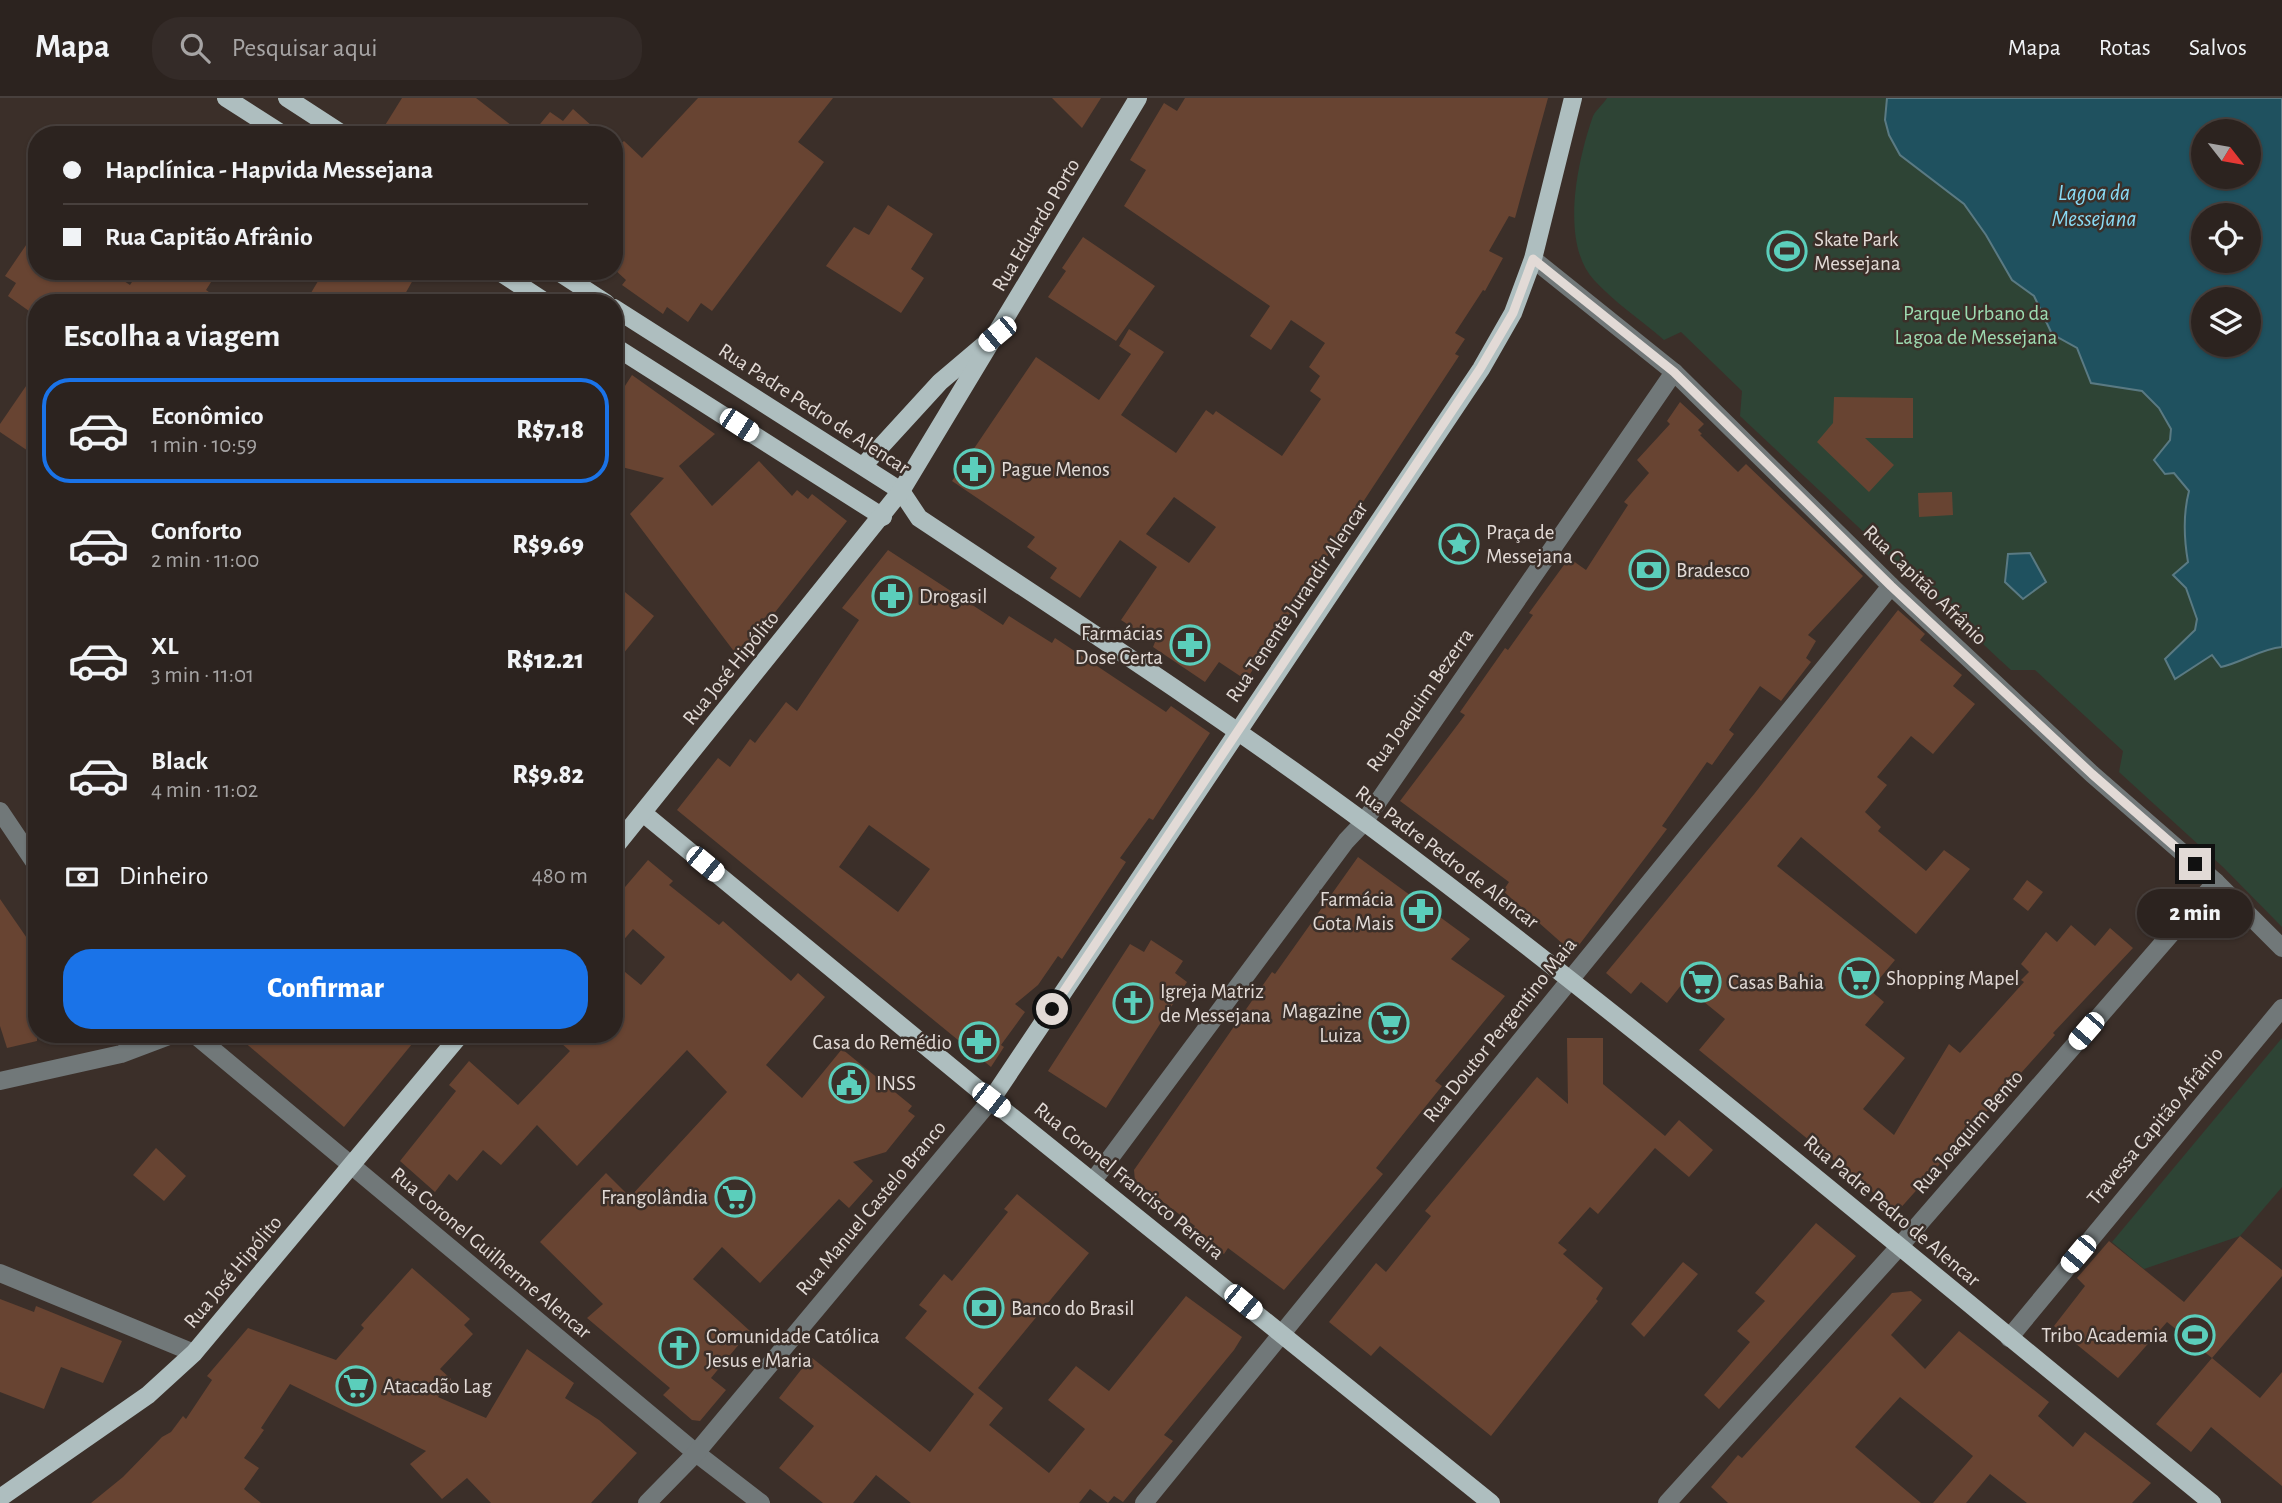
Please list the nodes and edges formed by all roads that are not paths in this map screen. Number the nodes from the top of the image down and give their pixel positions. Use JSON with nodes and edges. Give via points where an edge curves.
{"nodes":[{"id":1,"x":226,"y":98,"type":"edge"},
{"id":2,"x":287,"y":98,"type":"edge"},
{"id":3,"x":1138,"y":98,"type":"edge"},
{"id":4,"x":1573,"y":98,"type":"edge"},
{"id":5,"x":270,"y":126,"type":"edge"},
{"id":6,"x":330,"y":126,"type":"edge"},
{"id":7,"x":1533,"y":259,"type":"junction"},
{"id":8,"x":512,"y":280,"type":"edge"},
{"id":9,"x":571,"y":280,"type":"edge"},
{"id":10,"x":533,"y":294,"type":"edge"},
{"id":11,"x":592,"y":294,"type":"edge"},
{"id":12,"x":623,"y":314,"type":"edge"},
{"id":13,"x":997,"y":334,"type":"junction"},
{"id":14,"x":623,"y":352,"type":"edge"},
{"id":15,"x":1674,"y":372,"type":"junction"},
{"id":16,"x":716,"y":373,"type":"junction"},
{"id":17,"x":697,"y":398,"type":"junction"},
{"id":18,"x":863,"y":466,"type":"junction"},
{"id":19,"x":901,"y":491,"type":"junction"},
{"id":20,"x":883,"y":517,"type":"junction"},
{"id":21,"x":1891,"y":586,"type":"junction"},
{"id":22,"x":1237,"y":730,"type":"junction"},
{"id":23,"x":0,"y":811,"type":"edge"},
{"id":24,"x":643,"y":813,"type":"junction"},
{"id":25,"x":1364,"y":822,"type":"junction"},
{"id":26,"x":623,"y":837,"type":"edge"},
{"id":27,"x":28,"y":853,"type":"edge"},
{"id":28,"x":2216,"y":882,"type":"junction"},
{"id":29,"x":2282,"y":948,"type":"edge"},
{"id":30,"x":1571,"y":979,"type":"junction"},
{"id":31,"x":2282,"y":1008,"type":"edge"},
{"id":32,"x":150,"y":1043,"type":"edge"},
{"id":33,"x":205,"y":1043,"type":"edge"},
{"id":34,"x":454,"y":1043,"type":"edge"},
{"id":35,"x":0,"y":1081,"type":"edge"},
{"id":36,"x":991,"y":1100,"type":"junction"},
{"id":37,"x":352,"y":1166,"type":"junction"},
{"id":38,"x":1093,"y":1181,"type":"junction"},
{"id":39,"x":1899,"y":1247,"type":"junction"},
{"id":40,"x":0,"y":1273,"type":"edge"},
{"id":41,"x":1284,"y":1334,"type":"junction"},
{"id":42,"x":2009,"y":1338,"type":"junction"},
{"id":43,"x":194,"y":1353,"type":"junction"},
{"id":44,"x":696,"y":1453,"type":"junction"},
{"id":45,"x":0,"y":1498,"type":"edge"},
{"id":46,"x":647,"y":1503,"type":"edge"},
{"id":47,"x":761,"y":1503,"type":"edge"},
{"id":48,"x":1144,"y":1503,"type":"edge"},
{"id":49,"x":1491,"y":1503,"type":"edge"},
{"id":50,"x":1667,"y":1503,"type":"edge"},
{"id":51,"x":2212,"y":1503,"type":"edge"}],
"edges":[{"from":1,"to":5,"type":"main road"},
{"from":2,"to":6,"type":"main road"},
{"from":3,"to":13,"type":"main road","name":"Rua Eduardo Porto"},
{"from":4,"to":7,"type":"main road","name":"Rua Tenente Jurandir Alencar"},
{"from":7,"to":15,"type":"street","name":"Rua Capitão Afrânio"},
{"from":7,"to":22,"type":"main road","name":"Rua Tenente Jurandir Alencar","via":[[1513,313],[1480,369]]},
{"from":8,"to":10,"type":"main road"},
{"from":9,"to":11,"type":"main road"},
{"from":12,"to":16,"type":"main road","name":"Rua Padre Pedro de Alencar"},
{"from":13,"to":18,"type":"main road","via":[[940,382]]},
{"from":13,"to":19,"type":"main road","name":"Rua Eduardo Porto"},
{"from":14,"to":17,"type":"main road"},
{"from":15,"to":21,"type":"street","name":"Rua Capitão Afrânio"},
{"from":15,"to":25,"type":"street","name":"Rua Joaquim Bezerra"},
{"from":16,"to":17,"type":"main road"},
{"from":16,"to":18,"type":"main road","name":"Rua Padre Pedro de Alencar"},
{"from":17,"to":20,"type":"main road"},
{"from":18,"to":19,"type":"main road","name":"Rua Padre Pedro de Alencar"},
{"from":19,"to":20,"type":"main road","name":"Rua Eduardo Porto"},
{"from":19,"to":22,"type":"main road","name":"Rua Padre Pedro de Alencar","via":[[919,518]]},
{"from":20,"to":24,"type":"main road","name":"Rua José Hipólito"},
{"from":21,"to":28,"type":"street","name":"Rua Capitão Afrânio","via":[[2092,774]]},
{"from":21,"to":30,"type":"street","name":"Rua Doutor Pergentino Maia"},
{"from":22,"to":25,"type":"main road","name":"Rua Padre Pedro de Alencar"},
{"from":22,"to":36,"type":"main road","name":"Rua Tenente Jurandir Alencar"},
{"from":23,"to":27,"type":"street"},
{"from":24,"to":26,"type":"main road","name":"Rua José Hipólito"},
{"from":24,"to":36,"type":"main road","name":"Rua Coronel Francisco Pereira"},
{"from":25,"to":30,"type":"main road","name":"Rua Padre Pedro de Alencar"},
{"from":25,"to":38,"type":"street","name":"Rua Joaquim Bezerra"},
{"from":28,"to":29,"type":"street","name":"Rua Capitão Afrânio"},
{"from":28,"to":39,"type":"street","name":"Rua Joaquim Bento"},
{"from":30,"to":39,"type":"main road","name":"Rua Padre Pedro de Alencar"},
{"from":30,"to":41,"type":"street","name":"Rua Doutor Pergentino Maia"},
{"from":31,"to":42,"type":"street","name":"Travessa Capitão Afrânio"},
{"from":32,"to":35,"type":"street","via":[[121,1054]]},
{"from":33,"to":37,"type":"street","name":"Rua Coronel Guilherme Alencar"},
{"from":34,"to":37,"type":"main road","name":"Rua José Hipólito"},
{"from":36,"to":38,"type":"main road","name":"Rua Coronel Francisco Pereira"},
{"from":36,"to":44,"type":"street","name":"Rua Manuel Castelo Branco"},
{"from":37,"to":43,"type":"main road","name":"Rua José Hipólito"},
{"from":37,"to":44,"type":"street","name":"Rua Coronel Guilherme Alencar"},
{"from":38,"to":41,"type":"main road","name":"Rua Coronel Francisco Pereira"},
{"from":39,"to":42,"type":"main road","name":"Rua Padre Pedro de Alencar"},
{"from":39,"to":50,"type":"street","name":"Rua Joaquim Bento"},
{"from":40,"to":43,"type":"street"},
{"from":41,"to":48,"type":"street","name":"Rua Doutor Pergentino Maia"},
{"from":41,"to":49,"type":"main road","name":"Rua Coronel Francisco Pereira"},
{"from":42,"to":51,"type":"main road","name":"Rua Padre Pedro de Alencar"},
{"from":43,"to":45,"type":"main road","name":"Rua José Hipólito","via":[[148,1395]]},
{"from":44,"to":46,"type":"street","name":"Rua Manuel Castelo Branco"},
{"from":44,"to":47,"type":"street","name":"Rua Coronel Guilherme Alencar"}]}
